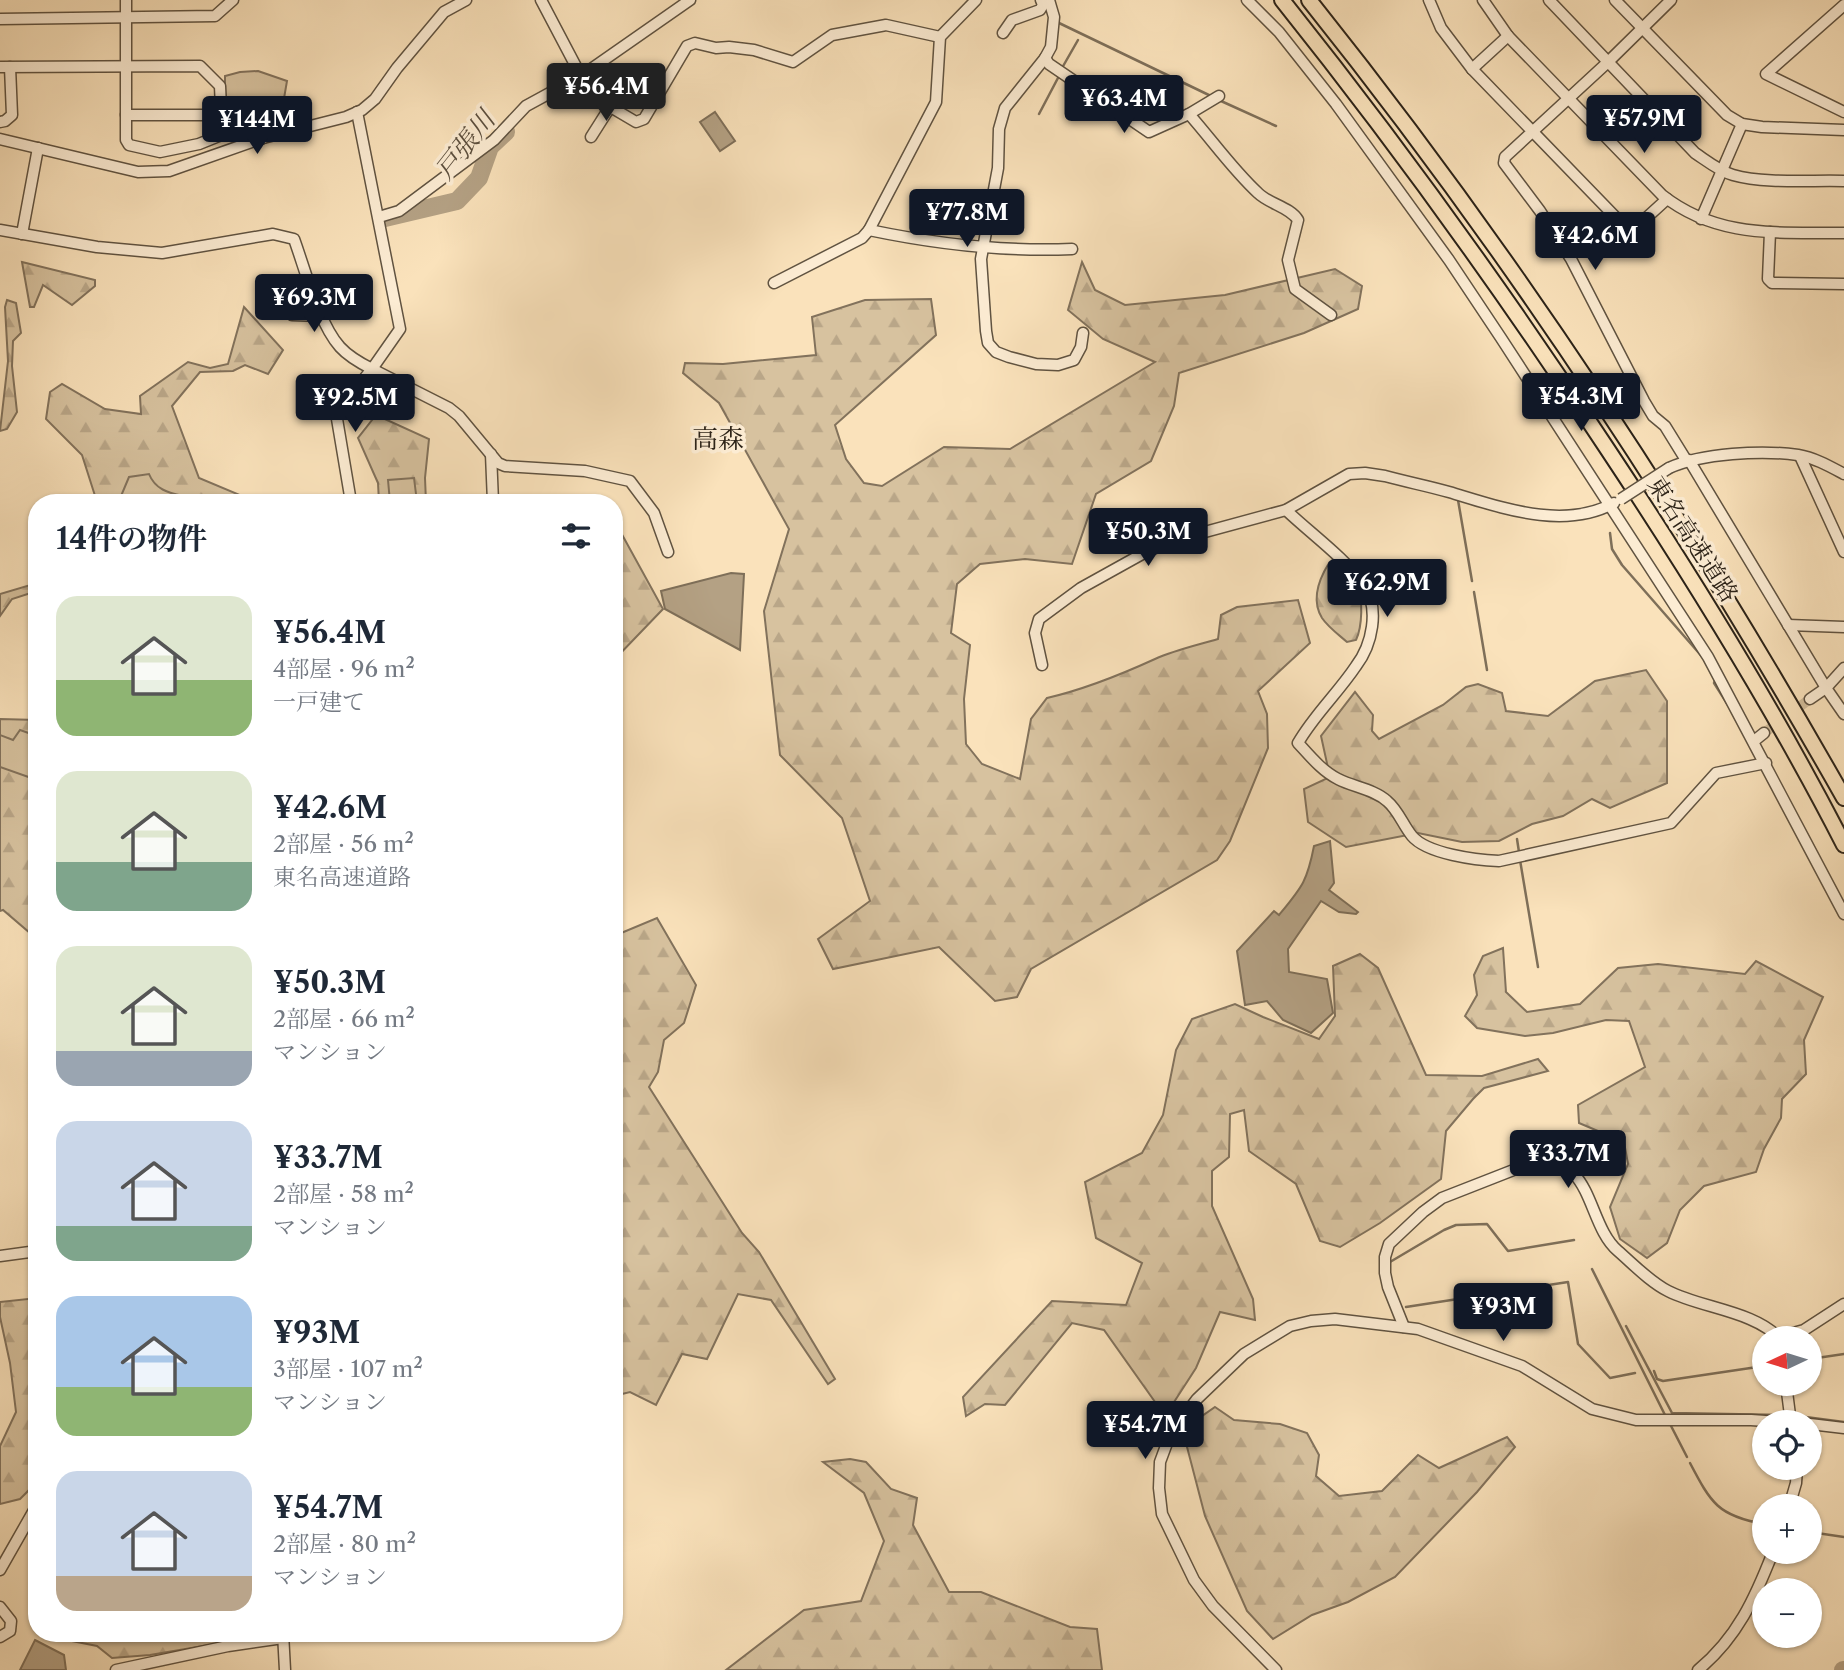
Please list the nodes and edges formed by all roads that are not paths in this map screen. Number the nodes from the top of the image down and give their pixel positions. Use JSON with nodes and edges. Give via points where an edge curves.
{"nodes":[{"id":1,"x":126,"y":0,"type":"edge"},
{"id":2,"x":233,"y":0,"type":"edge"},
{"id":3,"x":466,"y":0,"type":"edge"},
{"id":4,"x":541,"y":0,"type":"edge"},
{"id":5,"x":690,"y":0,"type":"edge"},
{"id":6,"x":976,"y":0,"type":"edge"},
{"id":7,"x":1041,"y":0,"type":"edge"},
{"id":8,"x":1049,"y":0,"type":"edge"},
{"id":9,"x":1248,"y":0,"type":"edge"},
{"id":10,"x":1282,"y":0,"type":"edge"},
{"id":11,"x":1310,"y":0,"type":"edge"},
{"id":12,"x":1429,"y":0,"type":"edge"},
{"id":13,"x":1483,"y":0,"type":"edge"},
{"id":14,"x":1549,"y":0,"type":"edge"},
{"id":15,"x":1615,"y":0,"type":"edge"},
{"id":16,"x":1671,"y":0,"type":"edge"},
{"id":17,"x":1844,"y":5,"type":"edge"},
{"id":18,"x":126,"y":18,"type":"junction"},
{"id":19,"x":0,"y":19,"type":"edge"},
{"id":20,"x":1643,"y":29,"type":"junction"},
{"id":21,"x":1003,"y":33,"type":"dead end"},
{"id":22,"x":1508,"y":36,"type":"junction"},
{"id":23,"x":940,"y":37,"type":"junction"},
{"id":24,"x":1045,"y":58,"type":"junction"},
{"id":25,"x":1608,"y":62,"type":"junction"},
{"id":26,"x":126,"y":66,"type":"junction"},
{"id":27,"x":5,"y":67,"type":"edge"},
{"id":28,"x":1472,"y":69,"type":"junction"},
{"id":29,"x":581,"y":76,"type":"junction"},
{"id":30,"x":1219,"y":96,"type":"dead end"},
{"id":31,"x":1568,"y":98,"type":"junction"},
{"id":32,"x":610,"y":107,"type":"junction"},
{"id":33,"x":1844,"y":112,"type":"edge"},
{"id":34,"x":357,"y":113,"type":"junction"},
{"id":35,"x":1189,"y":114,"type":"junction"},
{"id":36,"x":126,"y":115,"type":"junction"},
{"id":37,"x":0,"y":122,"type":"edge"},
{"id":38,"x":1742,"y":124,"type":"junction"},
{"id":39,"x":1844,"y":130,"type":"edge"},
{"id":40,"x":1532,"y":132,"type":"junction"},
{"id":41,"x":591,"y":137,"type":"dead end"},
{"id":42,"x":263,"y":138,"type":"junction"},
{"id":43,"x":0,"y":139,"type":"edge"},
{"id":44,"x":38,"y":148,"type":"junction"},
{"id":45,"x":1721,"y":171,"type":"junction"},
{"id":46,"x":1844,"y":181,"type":"edge"},
{"id":47,"x":1667,"y":199,"type":"junction"},
{"id":48,"x":379,"y":217,"type":"junction"},
{"id":49,"x":1701,"y":219,"type":"junction"},
{"id":50,"x":869,"y":230,"type":"junction"},
{"id":51,"x":0,"y":232,"type":"edge"},
{"id":52,"x":1770,"y":232,"type":"junction"},
{"id":53,"x":1844,"y":233,"type":"edge"},
{"id":54,"x":22,"y":234,"type":"junction"},
{"id":55,"x":982,"y":247,"type":"junction"},
{"id":56,"x":1072,"y":249,"type":"dead end"},
{"id":57,"x":775,"y":282,"type":"dead end"},
{"id":58,"x":1844,"y":284,"type":"edge"},
{"id":59,"x":292,"y":315,"type":"dead end"},
{"id":60,"x":1331,"y":315,"type":"dead end"},
{"id":61,"x":323,"y":316,"type":"junction"},
{"id":62,"x":1083,"y":333,"type":"dead end"},
{"id":63,"x":372,"y":369,"type":"junction"},
{"id":64,"x":491,"y":454,"type":"junction"},
{"id":65,"x":1800,"y":456,"type":"junction"},
{"id":66,"x":1688,"y":460,"type":"junction"},
{"id":67,"x":1844,"y":474,"type":"edge"},
{"id":68,"x":350,"y":494,"type":"edge"},
{"id":69,"x":493,"y":494,"type":"edge"},
{"id":70,"x":1609,"y":506,"type":"junction"},
{"id":71,"x":1286,"y":510,"type":"junction"},
{"id":72,"x":668,"y":552,"type":"dead end"},
{"id":73,"x":1844,"y":552,"type":"edge"},
{"id":74,"x":1788,"y":625,"type":"junction"},
{"id":75,"x":1844,"y":627,"type":"edge"},
{"id":76,"x":1042,"y":665,"type":"dead end"},
{"id":77,"x":1844,"y":668,"type":"edge"},
{"id":78,"x":1826,"y":688,"type":"junction"},
{"id":79,"x":1810,"y":699,"type":"tunnel mouth"},
{"id":80,"x":1844,"y":714,"type":"edge"},
{"id":81,"x":1764,"y":733,"type":"tunnel mouth"},
{"id":82,"x":1754,"y":741,"type":"junction"},
{"id":83,"x":1766,"y":763,"type":"junction"},
{"id":84,"x":1844,"y":798,"type":"edge"},
{"id":85,"x":1844,"y":845,"type":"edge"},
{"id":86,"x":1844,"y":914,"type":"edge"},
{"id":87,"x":28,"y":1252,"type":"edge"},
{"id":88,"x":0,"y":1256,"type":"edge"},
{"id":89,"x":1844,"y":1304,"type":"edge"},
{"id":90,"x":1760,"y":1326,"type":"edge"},
{"id":91,"x":1810,"y":1326,"type":"edge"},
{"id":92,"x":1404,"y":1327,"type":"junction"},
{"id":93,"x":1752,"y":1421,"type":"edge"},
{"id":94,"x":1822,"y":1425,"type":"edge"},
{"id":95,"x":1844,"y":1428,"type":"edge"},
{"id":96,"x":28,"y":1522,"type":"edge"},
{"id":97,"x":1768,"y":1564,"type":"edge"},
{"id":98,"x":0,"y":1570,"type":"edge"},
{"id":99,"x":0,"y":1607,"type":"edge"},
{"id":100,"x":0,"y":1637,"type":"edge"},
{"id":101,"x":250,"y":1642,"type":"edge"},
{"id":102,"x":283,"y":1642,"type":"edge"},
{"id":103,"x":116,"y":1670,"type":"edge"},
{"id":104,"x":285,"y":1670,"type":"edge"},
{"id":105,"x":1276,"y":1670,"type":"edge"},
{"id":106,"x":1698,"y":1670,"type":"edge"}],
"edges":[{"from":1,"to":18,"type":"street"},
{"from":2,"to":18,"type":"street","via":[[215,16]]},
{"from":3,"to":34,"type":"street","via":[[444,12],[375,99]]},
{"from":4,"to":29,"type":"street"},
{"from":5,"to":29,"type":"street"},
{"from":6,"to":23,"type":"street"},
{"from":7,"to":21,"type":"street","via":[[1040,10],[1012,20]]},
{"from":8,"to":24,"type":"street","via":[[1054,17],[1051,47]]},
{"from":9,"to":70,"type":"street","via":[[1304,63],[1406,199]]},
{"from":10,"to":85,"type":"highway","name":"東名高速道路","via":[[1523,321],[1713,612]]},
{"from":11,"to":84,"type":"highway","name":"東名高速道路","via":[[1448,180],[1606,407],[1731,602]]},
{"from":12,"to":28,"type":"street","via":[[1441,28]]},
{"from":13,"to":22,"type":"street"},
{"from":14,"to":25,"type":"street"},
{"from":15,"to":20,"type":"street"},
{"from":16,"to":20,"type":"street"},
{"from":17,"to":33,"type":"street","via":[[1766,74]]},
{"from":18,"to":19,"type":"street"},
{"from":18,"to":26,"type":"street"},
{"from":20,"to":25,"type":"street"},
{"from":20,"to":38,"type":"street","via":[[1727,115]]},
{"from":22,"to":28,"type":"street"},
{"from":22,"to":31,"type":"street"},
{"from":23,"to":32,"type":"street","via":[[886,25],[832,35],[793,62],[754,50],[695,43],[687,46],[644,119],[633,121]]},
{"from":23,"to":50,"type":"street","via":[[936,102]]},
{"from":24,"to":35,"type":"street","via":[[1149,132]]},
{"from":24,"to":55,"type":"street","via":[[1002,115],[998,168]]},
{"from":25,"to":31,"type":"street"},
{"from":25,"to":45,"type":"street","via":[[1695,153]]},
{"from":26,"to":27,"type":"street"},
{"from":26,"to":36,"type":"street"},
{"from":26,"to":36,"type":"street","via":[[200,66],[219,86],[221,108],[216,115]]},
{"from":27,"to":37,"type":"street","via":[[12,115]]},
{"from":28,"to":40,"type":"street"},
{"from":29,"to":32,"type":"street","via":[[597,99]]},
{"from":29,"to":48,"type":"street","via":[[526,106],[494,140],[398,211]]},
{"from":30,"to":35,"type":"street"},
{"from":31,"to":40,"type":"street"},
{"from":31,"to":47,"type":"street"},
{"from":32,"to":41,"type":"street"},
{"from":34,"to":42,"type":"street"},
{"from":34,"to":48,"type":"street"},
{"from":35,"to":60,"type":"street","via":[[1258,193],[1294,214],[1298,220],[1288,260],[1295,289]]},
{"from":36,"to":42,"type":"street","via":[[129,145],[151,151],[199,144],[246,125],[257,127]]},
{"from":38,"to":39,"type":"street"},
{"from":38,"to":45,"type":"street"},
{"from":40,"to":47,"type":"street","via":[[1628,230]]},
{"from":40,"to":66,"type":"street","via":[[1504,163],[1559,239],[1644,401]]},
{"from":42,"to":44,"type":"street","via":[[161,172],[138,172]]},
{"from":43,"to":44,"type":"street"},
{"from":44,"to":54,"type":"street"},
{"from":45,"to":46,"type":"street","via":[[1769,179]]},
{"from":45,"to":49,"type":"street"},
{"from":47,"to":49,"type":"street"},
{"from":48,"to":63,"type":"street","via":[[400,329]]},
{"from":49,"to":52,"type":"street","via":[[1717,226]]},
{"from":50,"to":55,"type":"street"},
{"from":50,"to":57,"type":"street","via":[[862,238]]},
{"from":51,"to":54,"type":"street"},
{"from":52,"to":53,"type":"street"},
{"from":52,"to":58,"type":"street","via":[[1768,279],[1772,283]]},
{"from":54,"to":61,"type":"street","via":[[162,253],[273,234],[294,239]]},
{"from":55,"to":56,"type":"street"},
{"from":55,"to":62,"type":"street","via":[[986,331],[996,352],[1058,365],[1074,360]]},
{"from":59,"to":61,"type":"street"},
{"from":61,"to":63,"type":"street","via":[[340,347]]},
{"from":63,"to":64,"type":"street","via":[[449,408]]},
{"from":63,"to":68,"type":"street","via":[[336,414]]},
{"from":64,"to":69,"type":"street"},
{"from":64,"to":72,"type":"street","via":[[505,466],[585,471],[630,481],[654,513]]},
{"from":65,"to":66,"type":"street","via":[[1708,455]]},
{"from":65,"to":67,"type":"street"},
{"from":65,"to":73,"type":"street"},
{"from":66,"to":70,"type":"street","bridge":true},
{"from":66,"to":74,"type":"street"},
{"from":70,"to":71,"type":"street","via":[[1577,515],[1515,512],[1365,473],[1340,477]]},
{"from":70,"to":82,"type":"street","via":[[1709,657]]},
{"from":71,"to":76,"type":"street","via":[[1168,542],[1081,588],[1039,619],[1035,633]]},
{"from":71,"to":83,"type":"street","via":[[1364,586],[1372,614],[1367,651],[1298,743],[1336,778],[1388,801],[1422,844],[1473,860],[1499,861],[1671,823],[1716,773]]},
{"from":74,"to":75,"type":"street"},
{"from":74,"to":78,"type":"street"},
{"from":77,"to":78,"type":"street"},
{"from":78,"to":79,"type":"street"},
{"from":78,"to":80,"type":"street"},
{"from":81,"to":82,"type":"street"},
{"from":82,"to":83,"type":"street"},
{"from":83,"to":86,"type":"street"},
{"from":87,"to":88,"type":"street"},
{"from":89,"to":91,"type":"street"},
{"from":90,"to":92,"type":"street","via":[[1658,1283],[1614,1248],[1581,1181],[1549,1160],[1442,1198],[1389,1244],[1385,1273]]},
{"from":92,"to":93,"type":"street","via":[[1522,1366],[1592,1409],[1636,1420]]},
{"from":92,"to":105,"type":"street","via":[[1335,1319],[1290,1326],[1244,1354],[1197,1399],[1170,1435],[1163,1453],[1159,1488],[1163,1514],[1194,1580]]},
{"from":94,"to":95,"type":"street"},
{"from":96,"to":98,"type":"street"},
{"from":97,"to":106,"type":"street","via":[[1741,1623]]},
{"from":99,"to":100,"type":"street","via":[[11,1621],[10,1631]]},
{"from":101,"to":103,"type":"street"},
{"from":102,"to":104,"type":"street"}]}
